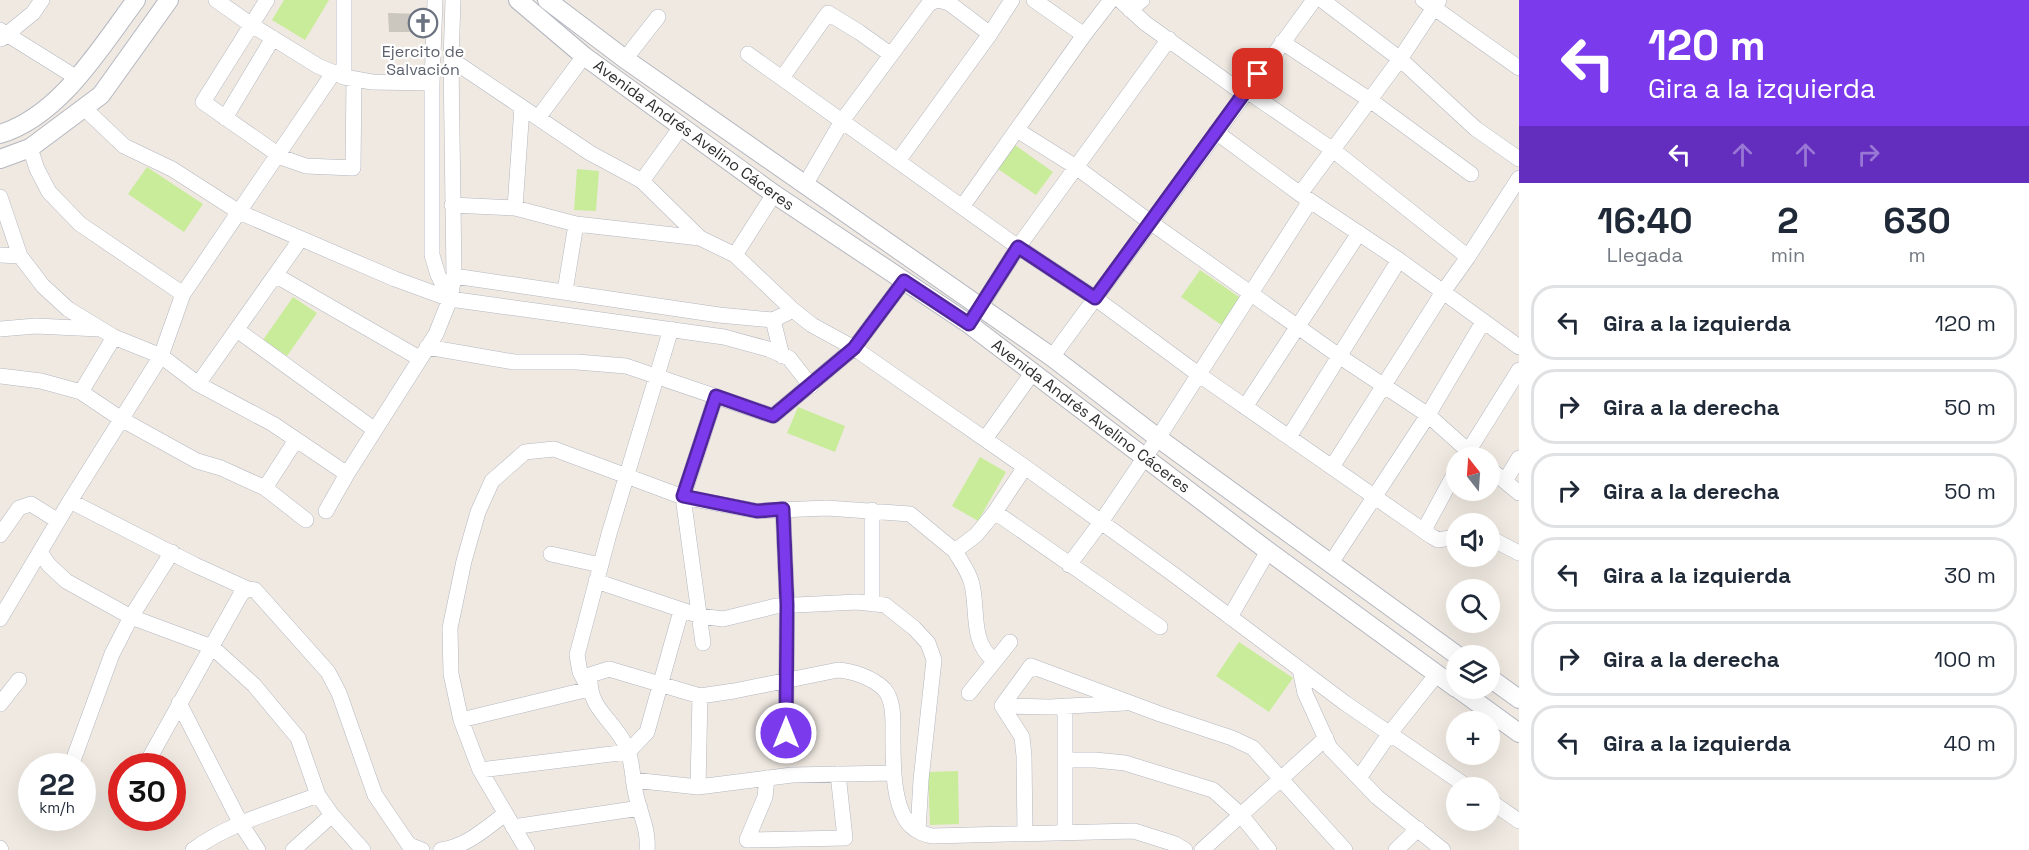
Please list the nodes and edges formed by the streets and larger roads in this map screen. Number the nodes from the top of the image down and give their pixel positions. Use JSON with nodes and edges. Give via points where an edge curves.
{"nodes":[{"id":1,"x":42,"y":0,"type":"edge"},
{"id":2,"x":136,"y":0,"type":"edge"},
{"id":3,"x":169,"y":0,"type":"edge"},
{"id":4,"x":216,"y":0,"type":"edge"},
{"id":5,"x":267,"y":0,"type":"edge"},
{"id":6,"x":344,"y":0,"type":"edge"},
{"id":7,"x":435,"y":0,"type":"edge"},
{"id":8,"x":453,"y":0,"type":"edge"},
{"id":9,"x":518,"y":0,"type":"edge"},
{"id":10,"x":547,"y":0,"type":"edge"},
{"id":11,"x":938,"y":0,"type":"edge"},
{"id":12,"x":1012,"y":0,"type":"edge"},
{"id":13,"x":1034,"y":0,"type":"edge"},
{"id":14,"x":1111,"y":0,"type":"edge"},
{"id":15,"x":1314,"y":0,"type":"edge"},
{"id":16,"x":1322,"y":0,"type":"edge"},
{"id":17,"x":1432,"y":2,"type":"edge"},
{"id":18,"x":1131,"y":3,"type":"edge"},
{"id":19,"x":658,"y":17,"type":"dead end"},
{"id":20,"x":250,"y":24,"type":"junction"},
{"id":21,"x":990,"y":34,"type":"junction"},
{"id":22,"x":3,"y":35,"type":"edge"},
{"id":23,"x":1084,"y":35,"type":"junction"},
{"id":24,"x":273,"y":38,"type":"junction"},
{"id":25,"x":1169,"y":39,"type":"junction"},
{"id":26,"x":1282,"y":42,"type":"junction"},
{"id":27,"x":748,"y":54,"type":"dead end"},
{"id":28,"x":890,"y":54,"type":"junction"},
{"id":29,"x":584,"y":56,"type":"junction"},
{"id":30,"x":625,"y":58,"type":"junction"},
{"id":31,"x":1400,"y":59,"type":"junction"},
{"id":32,"x":451,"y":61,"type":"junction"},
{"id":33,"x":1519,"y":68,"type":"edge"},
{"id":34,"x":344,"y":76,"type":"junction"},
{"id":35,"x":77,"y":78,"type":"junction"},
{"id":36,"x":782,"y":78,"type":"junction"},
{"id":37,"x":432,"y":83,"type":"junction"},
{"id":38,"x":1245,"y":92,"type":"junction"},
{"id":39,"x":1370,"y":100,"type":"junction"},
{"id":40,"x":522,"y":107,"type":"junction"},
{"id":41,"x":84,"y":108,"type":"junction"},
{"id":42,"x":225,"y":118,"type":"junction"},
{"id":43,"x":538,"y":118,"type":"junction"},
{"id":44,"x":842,"y":121,"type":"junction"},
{"id":45,"x":681,"y":127,"type":"junction"},
{"id":46,"x":1017,"y":130,"type":"junction"},
{"id":47,"x":1215,"y":132,"type":"junction"},
{"id":48,"x":0,"y":134,"type":"edge"},
{"id":49,"x":30,"y":148,"type":"junction"},
{"id":50,"x":1333,"y":150,"type":"junction"},
{"id":51,"x":278,"y":154,"type":"junction"},
{"id":52,"x":0,"y":159,"type":"edge"},
{"id":53,"x":1519,"y":159,"type":"edge"},
{"id":54,"x":898,"y":161,"type":"junction"},
{"id":55,"x":1076,"y":167,"type":"junction"},
{"id":56,"x":1471,"y":174,"type":"dead end"},
{"id":57,"x":1519,"y":178,"type":"edge"},
{"id":58,"x":642,"y":182,"type":"junction"},
{"id":59,"x":806,"y":185,"type":"junction"},
{"id":60,"x":774,"y":194,"type":"junction"},
{"id":61,"x":0,"y":197,"type":"edge"},
{"id":62,"x":1305,"y":198,"type":"junction"},
{"id":63,"x":452,"y":205,"type":"junction"},
{"id":64,"x":962,"y":207,"type":"junction"},
{"id":65,"x":515,"y":208,"type":"junction"},
{"id":66,"x":239,"y":212,"type":"junction"},
{"id":67,"x":1150,"y":222,"type":"junction"},
{"id":68,"x":576,"y":224,"type":"junction"},
{"id":69,"x":1359,"y":232,"type":"junction"},
{"id":70,"x":700,"y":238,"type":"junction"},
{"id":71,"x":300,"y":240,"type":"junction"},
{"id":72,"x":1018,"y":247,"type":"junction"},
{"id":73,"x":0,"y":255,"type":"edge"},
{"id":74,"x":735,"y":255,"type":"junction"},
{"id":75,"x":20,"y":256,"type":"junction"},
{"id":76,"x":1468,"y":257,"type":"junction"},
{"id":77,"x":1399,"y":260,"type":"junction"},
{"id":78,"x":275,"y":275,"type":"junction"},
{"id":79,"x":454,"y":276,"type":"junction"},
{"id":80,"x":904,"y":281,"type":"junction"},
{"id":81,"x":565,"y":291,"type":"junction"},
{"id":82,"x":1443,"y":292,"type":"junction"},
{"id":83,"x":1252,"y":293,"type":"junction"},
{"id":84,"x":183,"y":294,"type":"junction"},
{"id":85,"x":1095,"y":298,"type":"junction"},
{"id":86,"x":450,"y":299,"type":"junction"},
{"id":87,"x":980,"y":308,"type":"junction"},
{"id":88,"x":793,"y":310,"type":"junction"},
{"id":89,"x":773,"y":320,"type":"junction"},
{"id":90,"x":1483,"y":322,"type":"junction"},
{"id":91,"x":969,"y":324,"type":"junction"},
{"id":92,"x":1297,"y":326,"type":"junction"},
{"id":93,"x":0,"y":329,"type":"edge"},
{"id":94,"x":100,"y":329,"type":"junction"},
{"id":95,"x":671,"y":329,"type":"junction"},
{"id":96,"x":237,"y":330,"type":"junction"},
{"id":97,"x":114,"y":338,"type":"junction"},
{"id":98,"x":1519,"y":347,"type":"edge"},
{"id":99,"x":854,"y":348,"type":"junction"},
{"id":100,"x":423,"y":352,"type":"junction"},
{"id":101,"x":161,"y":356,"type":"junction"},
{"id":102,"x":782,"y":356,"type":"junction"},
{"id":103,"x":1340,"y":356,"type":"junction"},
{"id":104,"x":1052,"y":357,"type":"junction"},
{"id":105,"x":1519,"y":370,"type":"edge"},
{"id":106,"x":1033,"y":372,"type":"junction"},
{"id":107,"x":1198,"y":374,"type":"junction"},
{"id":108,"x":0,"y":376,"type":"edge"},
{"id":109,"x":657,"y":377,"type":"junction"},
{"id":110,"x":198,"y":384,"type":"junction"},
{"id":111,"x":811,"y":386,"type":"junction"},
{"id":112,"x":1383,"y":386,"type":"junction"},
{"id":113,"x":81,"y":392,"type":"junction"},
{"id":114,"x":716,"y":396,"type":"junction"},
{"id":115,"x":1245,"y":407,"type":"junction"},
{"id":116,"x":1428,"y":415,"type":"junction"},
{"id":117,"x":121,"y":419,"type":"junction"},
{"id":118,"x":375,"y":430,"type":"junction"},
{"id":119,"x":1289,"y":437,"type":"junction"},
{"id":120,"x":1158,"y":438,"type":"junction"},
{"id":121,"x":985,"y":439,"type":"junction"},
{"id":122,"x":296,"y":440,"type":"junction"},
{"id":123,"x":1461,"y":447,"type":"edge"},
{"id":124,"x":1474,"y":447,"type":"edge"},
{"id":125,"x":1145,"y":457,"type":"junction"},
{"id":126,"x":1519,"y":458,"type":"edge"},
{"id":127,"x":1025,"y":467,"type":"junction"},
{"id":128,"x":1332,"y":467,"type":"junction"},
{"id":129,"x":347,"y":474,"type":"junction"},
{"id":130,"x":626,"y":476,"type":"junction"},
{"id":131,"x":1500,"y":477,"type":"edge"},
{"id":132,"x":1505,"y":481,"type":"junction"},
{"id":133,"x":265,"y":488,"type":"junction"},
{"id":134,"x":1446,"y":489,"type":"edge"},
{"id":135,"x":1519,"y":493,"type":"edge"},
{"id":136,"x":683,"y":496,"type":"junction"},
{"id":137,"x":1376,"y":497,"type":"junction"},
{"id":138,"x":70,"y":501,"type":"junction"},
{"id":139,"x":783,"y":509,"type":"junction"},
{"id":140,"x":872,"y":510,"type":"junction"},
{"id":141,"x":326,"y":511,"type":"dead end"},
{"id":142,"x":995,"y":512,"type":"junction"},
{"id":143,"x":306,"y":520,"type":"dead end"},
{"id":144,"x":58,"y":521,"type":"junction"},
{"id":145,"x":1101,"y":522,"type":"junction"},
{"id":146,"x":1424,"y":530,"type":"junction"},
{"id":147,"x":0,"y":535,"type":"edge"},
{"id":148,"x":1446,"y":539,"type":"edge"},
{"id":149,"x":1500,"y":543,"type":"edge"},
{"id":150,"x":955,"y":551,"type":"junction"},
{"id":151,"x":1268,"y":551,"type":"junction"},
{"id":152,"x":40,"y":552,"type":"junction"},
{"id":153,"x":172,"y":552,"type":"junction"},
{"id":154,"x":1519,"y":553,"type":"edge"},
{"id":155,"x":551,"y":554,"type":"dead end"},
{"id":156,"x":1332,"y":564,"type":"junction"},
{"id":157,"x":600,"y":565,"type":"junction"},
{"id":158,"x":1069,"y":565,"type":"junction"},
{"id":159,"x":596,"y":581,"type":"junction"},
{"id":160,"x":248,"y":589,"type":"junction"},
{"id":161,"x":872,"y":604,"type":"junction"},
{"id":162,"x":787,"y":605,"type":"junction"},
{"id":163,"x":681,"y":610,"type":"junction"},
{"id":164,"x":700,"y":616,"type":"junction"},
{"id":165,"x":1230,"y":616,"type":"junction"},
{"id":166,"x":131,"y":617,"type":"junction"},
{"id":167,"x":0,"y":619,"type":"edge"},
{"id":168,"x":1160,"y":627,"type":"dead end"},
{"id":169,"x":1010,"y":642,"type":"dead end"},
{"id":170,"x":704,"y":643,"type":"dead end"},
{"id":171,"x":212,"y":647,"type":"junction"},
{"id":172,"x":1446,"y":647,"type":"edge"},
{"id":173,"x":994,"y":660,"type":"junction"},
{"id":174,"x":1300,"y":669,"type":"junction"},
{"id":175,"x":1437,"y":674,"type":"junction"},
{"id":176,"x":19,"y":680,"type":"dead end"},
{"id":177,"x":1446,"y":680,"type":"edge"},
{"id":178,"x":786,"y":681,"type":"junction"},
{"id":179,"x":660,"y":685,"type":"junction"},
{"id":180,"x":1500,"y":685,"type":"edge"},
{"id":181,"x":589,"y":689,"type":"junction"},
{"id":182,"x":969,"y":693,"type":"dead end"},
{"id":183,"x":700,"y":696,"type":"junction"},
{"id":184,"x":1472,"y":699,"type":"edge"},
{"id":185,"x":1519,"y":699,"type":"edge"},
{"id":186,"x":179,"y":703,"type":"junction"},
{"id":187,"x":1134,"y":703,"type":"junction"},
{"id":188,"x":0,"y":705,"type":"edge"},
{"id":189,"x":1002,"y":706,"type":"junction"},
{"id":190,"x":1065,"y":706,"type":"junction"},
{"id":191,"x":461,"y":720,"type":"junction"},
{"id":192,"x":786,"y":733,"type":"dead end"},
{"id":193,"x":1390,"y":733,"type":"junction"},
{"id":194,"x":1519,"y":733,"type":"edge"},
{"id":195,"x":1326,"y":738,"type":"junction"},
{"id":196,"x":628,"y":752,"type":"junction"},
{"id":197,"x":76,"y":753,"type":"edge"},
{"id":198,"x":152,"y":753,"type":"edge"},
{"id":199,"x":1065,"y":760,"type":"junction"},
{"id":200,"x":480,"y":770,"type":"junction"},
{"id":201,"x":892,"y":773,"type":"junction"},
{"id":202,"x":838,"y":774,"type":"junction"},
{"id":203,"x":1453,"y":777,"type":"edge"},
{"id":204,"x":768,"y":778,"type":"junction"},
{"id":205,"x":1359,"y":778,"type":"junction"},
{"id":206,"x":1282,"y":779,"type":"junction"},
{"id":207,"x":633,"y":780,"type":"junction"},
{"id":208,"x":699,"y":787,"type":"junction"},
{"id":209,"x":318,"y":795,"type":"junction"},
{"id":210,"x":640,"y":808,"type":"junction"},
{"id":211,"x":1500,"y":808,"type":"edge"},
{"id":212,"x":505,"y":814,"type":"junction"},
{"id":213,"x":332,"y":815,"type":"junction"},
{"id":214,"x":1242,"y":815,"type":"junction"},
{"id":215,"x":1519,"y":821,"type":"edge"},
{"id":216,"x":241,"y":824,"type":"junction"},
{"id":217,"x":513,"y":827,"type":"junction"},
{"id":218,"x":1418,"y":829,"type":"junction"},
{"id":219,"x":918,"y":831,"type":"junction"},
{"id":220,"x":1065,"y":833,"type":"junction"},
{"id":221,"x":1025,"y":834,"type":"junction"},
{"id":222,"x":523,"y":848,"type":"edge"},
{"id":223,"x":649,"y":849,"type":"edge"},
{"id":224,"x":192,"y":850,"type":"edge"},
{"id":225,"x":258,"y":850,"type":"edge"},
{"id":226,"x":293,"y":850,"type":"edge"},
{"id":227,"x":363,"y":850,"type":"edge"},
{"id":228,"x":422,"y":850,"type":"edge"},
{"id":229,"x":441,"y":850,"type":"edge"},
{"id":230,"x":1185,"y":850,"type":"edge"},
{"id":231,"x":1202,"y":850,"type":"edge"},
{"id":232,"x":1269,"y":850,"type":"edge"},
{"id":233,"x":1346,"y":850,"type":"edge"},
{"id":234,"x":1396,"y":850,"type":"edge"},
{"id":235,"x":1443,"y":850,"type":"edge"}],
"edges":[{"from":1,"to":22,"type":"street","via":[[33,13]]},
{"from":2,"to":35,"type":"street"},
{"from":3,"to":41,"type":"street","via":[[101,95]]},
{"from":4,"to":20,"type":"street"},
{"from":5,"to":20,"type":"street"},
{"from":6,"to":34,"type":"street"},
{"from":7,"to":37,"type":"street"},
{"from":8,"to":32,"type":"street"},
{"from":9,"to":29,"type":"street","name":"Avenida Andrés Avelino Cáceres"},
{"from":10,"to":30,"type":"street","name":"Avenida Andrés Avelino Cáceres"},
{"from":11,"to":21,"type":"street","via":[[949,3]]},
{"from":11,"to":28,"type":"street","via":[[928,5]]},
{"from":12,"to":21,"type":"street"},
{"from":13,"to":23,"type":"street"},
{"from":14,"to":23,"type":"street"},
{"from":15,"to":26,"type":"street"},
{"from":16,"to":31,"type":"street"},
{"from":17,"to":31,"type":"street"},
{"from":17,"to":33,"type":"street"},
{"from":18,"to":25,"type":"street"},
{"from":19,"to":30,"type":"street"},
{"from":20,"to":24,"type":"street"},
{"from":20,"to":42,"type":"street","via":[[203,102]]},
{"from":21,"to":54,"type":"street"},
{"from":22,"to":35,"type":"street"},
{"from":23,"to":46,"type":"street"},
{"from":24,"to":34,"type":"street","via":[[318,66]]},
{"from":24,"to":42,"type":"street"},
{"from":25,"to":38,"type":"street"},
{"from":25,"to":55,"type":"street"},
{"from":26,"to":38,"type":"street"},
{"from":26,"to":39,"type":"street"},
{"from":27,"to":36,"type":"street"},
{"from":28,"to":36,"type":"street","via":[[828,13]]},
{"from":28,"to":44,"type":"street"},
{"from":29,"to":43,"type":"street"},
{"from":29,"to":45,"type":"street","name":"Avenida Andrés Avelino Cáceres"},
{"from":30,"to":59,"type":"street","name":"Avenida Andrés Avelino Cáceres"},
{"from":31,"to":39,"type":"street"},
{"from":31,"to":53,"type":"street","via":[[1476,129]]},
{"from":32,"to":40,"type":"street"},
{"from":32,"to":63,"type":"street"},
{"from":34,"to":37,"type":"street","via":[[372,82]]},
{"from":34,"to":51,"type":"street"},
{"from":34,"to":51,"type":"street","via":[[353,168],[306,166]]},
{"from":35,"to":48,"type":"street","via":[[38,115]]},
{"from":36,"to":44,"type":"street"},
{"from":37,"to":86,"type":"street","via":[[432,255]]},
{"from":38,"to":47,"type":"street"},
{"from":38,"to":50,"type":"street"},
{"from":39,"to":50,"type":"street"},
{"from":39,"to":56,"type":"street"},
{"from":40,"to":43,"type":"street"},
{"from":40,"to":65,"type":"street"},
{"from":41,"to":49,"type":"street"},
{"from":41,"to":66,"type":"street","via":[[124,146],[172,170]]},
{"from":42,"to":51,"type":"street"},
{"from":43,"to":58,"type":"street"},
{"from":44,"to":54,"type":"street"},
{"from":44,"to":59,"type":"street"},
{"from":45,"to":58,"type":"street"},
{"from":45,"to":60,"type":"street","name":"Avenida Andrés Avelino Cáceres"},
{"from":46,"to":55,"type":"street"},
{"from":46,"to":64,"type":"street"},
{"from":47,"to":62,"type":"street"},
{"from":47,"to":67,"type":"street"},
{"from":49,"to":52,"type":"street"},
{"from":49,"to":84,"type":"street","via":[[49,192],[81,224]]},
{"from":50,"to":62,"type":"street"},
{"from":50,"to":76,"type":"street"},
{"from":51,"to":66,"type":"street"},
{"from":54,"to":64,"type":"street"},
{"from":55,"to":67,"type":"street"},
{"from":55,"to":72,"type":"street"},
{"from":57,"to":76,"type":"street"},
{"from":58,"to":70,"type":"street"},
{"from":59,"to":87,"type":"street","name":"Avenida Andrés Avelino Cáceres"},
{"from":60,"to":74,"type":"street"},
{"from":60,"to":80,"type":"street","name":"Avenida Andrés Avelino Cáceres"},
{"from":61,"to":75,"type":"street"},
{"from":62,"to":69,"type":"street"},
{"from":62,"to":83,"type":"street"},
{"from":63,"to":65,"type":"street"},
{"from":63,"to":79,"type":"street"},
{"from":64,"to":72,"type":"street"},
{"from":65,"to":68,"type":"street"},
{"from":66,"to":71,"type":"street"},
{"from":66,"to":84,"type":"street"},
{"from":67,"to":83,"type":"street"},
{"from":67,"to":85,"type":"street"},
{"from":68,"to":70,"type":"street"},
{"from":68,"to":81,"type":"street"},
{"from":69,"to":77,"type":"street"},
{"from":69,"to":92,"type":"street"},
{"from":70,"to":74,"type":"street"},
{"from":71,"to":78,"type":"street"},
{"from":71,"to":86,"type":"street"},
{"from":72,"to":85,"type":"street"},
{"from":72,"to":87,"type":"street"},
{"from":73,"to":75,"type":"street"},
{"from":74,"to":88,"type":"street"},
{"from":75,"to":94,"type":"street","via":[[43,286],[68,309]]},
{"from":76,"to":82,"type":"street"},
{"from":77,"to":82,"type":"street"},
{"from":77,"to":103,"type":"street"},
{"from":78,"to":96,"type":"street"},
{"from":78,"to":100,"type":"street"},
{"from":79,"to":81,"type":"street"},
{"from":79,"to":86,"type":"street"},
{"from":80,"to":91,"type":"street","name":"Avenida Andrés Avelino Cáceres"},
{"from":80,"to":99,"type":"street"},
{"from":81,"to":89,"type":"street"},
{"from":82,"to":90,"type":"street"},
{"from":82,"to":112,"type":"street"},
{"from":83,"to":92,"type":"street"},
{"from":83,"to":107,"type":"street"},
{"from":84,"to":101,"type":"street"},
{"from":85,"to":104,"type":"street"},
{"from":85,"to":107,"type":"street"},
{"from":86,"to":95,"type":"street"},
{"from":86,"to":100,"type":"street"},
{"from":87,"to":91,"type":"street"},
{"from":87,"to":104,"type":"street","name":"Avenida Andrés Avelino Cáceres"},
{"from":88,"to":89,"type":"street"},
{"from":88,"to":99,"type":"street"},
{"from":89,"to":102,"type":"street"},
{"from":90,"to":98,"type":"street"},
{"from":90,"to":116,"type":"street"},
{"from":91,"to":106,"type":"street","name":"Avenida Andrés Avelino Cáceres"},
{"from":92,"to":103,"type":"street"},
{"from":92,"to":115,"type":"street"},
{"from":93,"to":94,"type":"street"},
{"from":94,"to":97,"type":"street"},
{"from":95,"to":102,"type":"street","via":[[724,337]]},
{"from":95,"to":109,"type":"street"},
{"from":96,"to":110,"type":"street"},
{"from":96,"to":118,"type":"street"},
{"from":97,"to":101,"type":"street"},
{"from":97,"to":113,"type":"street"},
{"from":99,"to":111,"type":"street"},
{"from":99,"to":121,"type":"street"},
{"from":100,"to":109,"type":"street","via":[[514,362],[626,366]]},
{"from":100,"to":118,"type":"street"},
{"from":101,"to":110,"type":"street"},
{"from":101,"to":117,"type":"street"},
{"from":102,"to":111,"type":"street","via":[[789,358]]},
{"from":103,"to":112,"type":"street"},
{"from":103,"to":119,"type":"street"},
{"from":104,"to":120,"type":"street","name":"Avenida Andrés Avelino Cáceres"},
{"from":105,"to":124,"type":"street"},
{"from":106,"to":121,"type":"street"},
{"from":106,"to":125,"type":"street","name":"Avenida Andrés Avelino Cáceres"},
{"from":107,"to":115,"type":"street"},
{"from":107,"to":120,"type":"street"},
{"from":108,"to":113,"type":"street","via":[[41,381]]},
{"from":109,"to":114,"type":"street"},
{"from":109,"to":130,"type":"street"},
{"from":110,"to":122,"type":"street"},
{"from":111,"to":114,"type":"street","via":[[773,416]]},
{"from":112,"to":116,"type":"street"},
{"from":112,"to":128,"type":"street"},
{"from":113,"to":117,"type":"street"},
{"from":114,"to":136,"type":"street"},
{"from":115,"to":119,"type":"street"},
{"from":116,"to":123,"type":"street"},
{"from":116,"to":137,"type":"street"},
{"from":117,"to":133,"type":"street","via":[[197,461]]},
{"from":117,"to":138,"type":"street"},
{"from":118,"to":129,"type":"street"},
{"from":119,"to":128,"type":"street"},
{"from":120,"to":125,"type":"street"},
{"from":120,"to":156,"type":"street","name":"Avenida Andrés Avelino Cáceres"},
{"from":121,"to":127,"type":"street"},
{"from":122,"to":129,"type":"street"},
{"from":122,"to":133,"type":"street"},
{"from":125,"to":145,"type":"street"},
{"from":125,"to":151,"type":"street","name":"Avenida Andrés Avelino Cáceres"},
{"from":126,"to":132,"type":"street"},
{"from":127,"to":142,"type":"street"},
{"from":127,"to":145,"type":"street"},
{"from":128,"to":137,"type":"street"},
{"from":129,"to":141,"type":"street"},
{"from":130,"to":136,"type":"street"},
{"from":130,"to":157,"type":"street"},
{"from":130,"to":191,"type":"street","via":[[554,449],[525,452],[492,481],[478,512],[450,628],[451,675]]},
{"from":131,"to":132,"type":"street"},
{"from":132,"to":135,"type":"street"},
{"from":133,"to":143,"type":"street"},
{"from":134,"to":146,"type":"street"},
{"from":136,"to":139,"type":"street","via":[[757,511]]},
{"from":136,"to":164,"type":"street"},
{"from":137,"to":146,"type":"street"},
{"from":137,"to":156,"type":"street"},
{"from":138,"to":144,"type":"street"},
{"from":138,"to":153,"type":"street"},
{"from":139,"to":140,"type":"street"},
{"from":139,"to":162,"type":"street"},
{"from":140,"to":150,"type":"street","via":[[910,514]]},
{"from":140,"to":161,"type":"street"},
{"from":142,"to":150,"type":"street","via":[[976,535]]},
{"from":142,"to":158,"type":"street"},
{"from":144,"to":147,"type":"street","via":[[31,504],[20,508]]},
{"from":144,"to":152,"type":"street"},
{"from":145,"to":158,"type":"street"},
{"from":145,"to":165,"type":"street"},
{"from":146,"to":148,"type":"street","via":[[1438,540]]},
{"from":149,"to":154,"type":"street"},
{"from":150,"to":173,"type":"street","via":[[971,581],[981,644]]},
{"from":151,"to":165,"type":"street"},
{"from":151,"to":175,"type":"street","name":"Avenida Andrés Avelino Cáceres"},
{"from":152,"to":166,"type":"street","via":[[66,580]]},
{"from":152,"to":167,"type":"street"},
{"from":153,"to":160,"type":"street"},
{"from":153,"to":166,"type":"street"},
{"from":155,"to":157,"type":"street"},
{"from":156,"to":172,"type":"street","name":"Avenida Andrés Avelino Cáceres"},
{"from":157,"to":159,"type":"street"},
{"from":158,"to":168,"type":"street"},
{"from":159,"to":163,"type":"street"},
{"from":159,"to":181,"type":"street","via":[[577,655]]},
{"from":160,"to":171,"type":"street","via":[[241,594]]},
{"from":160,"to":228,"type":"street","via":[[255,590],[328,672],[375,795],[409,845]]},
{"from":161,"to":162,"type":"street"},
{"from":161,"to":219,"type":"street","via":[[885,605],[914,628],[928,643],[934,660]]},
{"from":162,"to":164,"type":"street","via":[[723,619]]},
{"from":162,"to":178,"type":"street"},
{"from":163,"to":164,"type":"street"},
{"from":163,"to":179,"type":"street"},
{"from":164,"to":170,"type":"street"},
{"from":165,"to":174,"type":"street"},
{"from":166,"to":171,"type":"street"},
{"from":166,"to":197,"type":"street","via":[[112,654]]},
{"from":169,"to":173,"type":"street"},
{"from":171,"to":186,"type":"street"},
{"from":171,"to":209,"type":"street","via":[[254,685],[297,738]]},
{"from":173,"to":182,"type":"street"},
{"from":174,"to":193,"type":"street"},
{"from":174,"to":195,"type":"street","via":[[1305,693]]},
{"from":175,"to":177,"type":"street","name":"Avenida Andrés Avelino Cáceres"},
{"from":175,"to":193,"type":"street"},
{"from":176,"to":188,"type":"street"},
{"from":178,"to":183,"type":"street"},
{"from":178,"to":192,"type":"street"},
{"from":178,"to":201,"type":"street","via":[[849,671],[884,690],[891,705]]},
{"from":179,"to":181,"type":"street","via":[[609,669],[590,675]]},
{"from":179,"to":183,"type":"street"},
{"from":179,"to":196,"type":"street","via":[[646,732]]},
{"from":180,"to":185,"type":"street"},
{"from":181,"to":191,"type":"street"},
{"from":181,"to":196,"type":"street"},
{"from":183,"to":208,"type":"street"},
{"from":184,"to":194,"type":"street","name":"Avenida Andrés Avelino Cáceres"},
{"from":186,"to":198,"type":"street"},
{"from":186,"to":216,"type":"street"},
{"from":187,"to":189,"type":"street","via":[[1031,666]]},
{"from":187,"to":190,"type":"street"},
{"from":187,"to":206,"type":"street","via":[[1253,748]]},
{"from":189,"to":190,"type":"street"},
{"from":189,"to":221,"type":"street","via":[[1022,737]]},
{"from":190,"to":199,"type":"street"},
{"from":191,"to":200,"type":"street"},
{"from":193,"to":203,"type":"street"},
{"from":193,"to":205,"type":"street"},
{"from":195,"to":205,"type":"street","via":[[1330,748]]},
{"from":195,"to":206,"type":"street"},
{"from":196,"to":200,"type":"street"},
{"from":196,"to":207,"type":"street"},
{"from":199,"to":214,"type":"street","via":[[1125,763],[1213,790]]},
{"from":199,"to":220,"type":"street"},
{"from":200,"to":212,"type":"street"},
{"from":201,"to":202,"type":"street"},
{"from":201,"to":219,"type":"street","via":[[900,805],[909,825]]},
{"from":202,"to":204,"type":"street"},
{"from":202,"to":204,"type":"street","via":[[845,838],[747,840],[765,797]]},
{"from":204,"to":208,"type":"street"},
{"from":205,"to":218,"type":"street"},
{"from":206,"to":214,"type":"street"},
{"from":206,"to":233,"type":"street"},
{"from":207,"to":208,"type":"street"},
{"from":207,"to":210,"type":"street"},
{"from":209,"to":213,"type":"street"},
{"from":209,"to":216,"type":"street"},
{"from":210,"to":217,"type":"street"},
{"from":210,"to":223,"type":"street"},
{"from":211,"to":215,"type":"street"},
{"from":212,"to":217,"type":"street"},
{"from":212,"to":229,"type":"street","via":[[477,836]]},
{"from":213,"to":226,"type":"street"},
{"from":213,"to":227,"type":"street"},
{"from":214,"to":231,"type":"street"},
{"from":214,"to":232,"type":"street"},
{"from":216,"to":224,"type":"street"},
{"from":216,"to":225,"type":"street"},
{"from":217,"to":222,"type":"street"},
{"from":218,"to":234,"type":"street"},
{"from":218,"to":235,"type":"street"},
{"from":219,"to":221,"type":"street","via":[[932,836]]},
{"from":220,"to":221,"type":"street"},
{"from":220,"to":230,"type":"street","via":[[1134,831]]}]}
